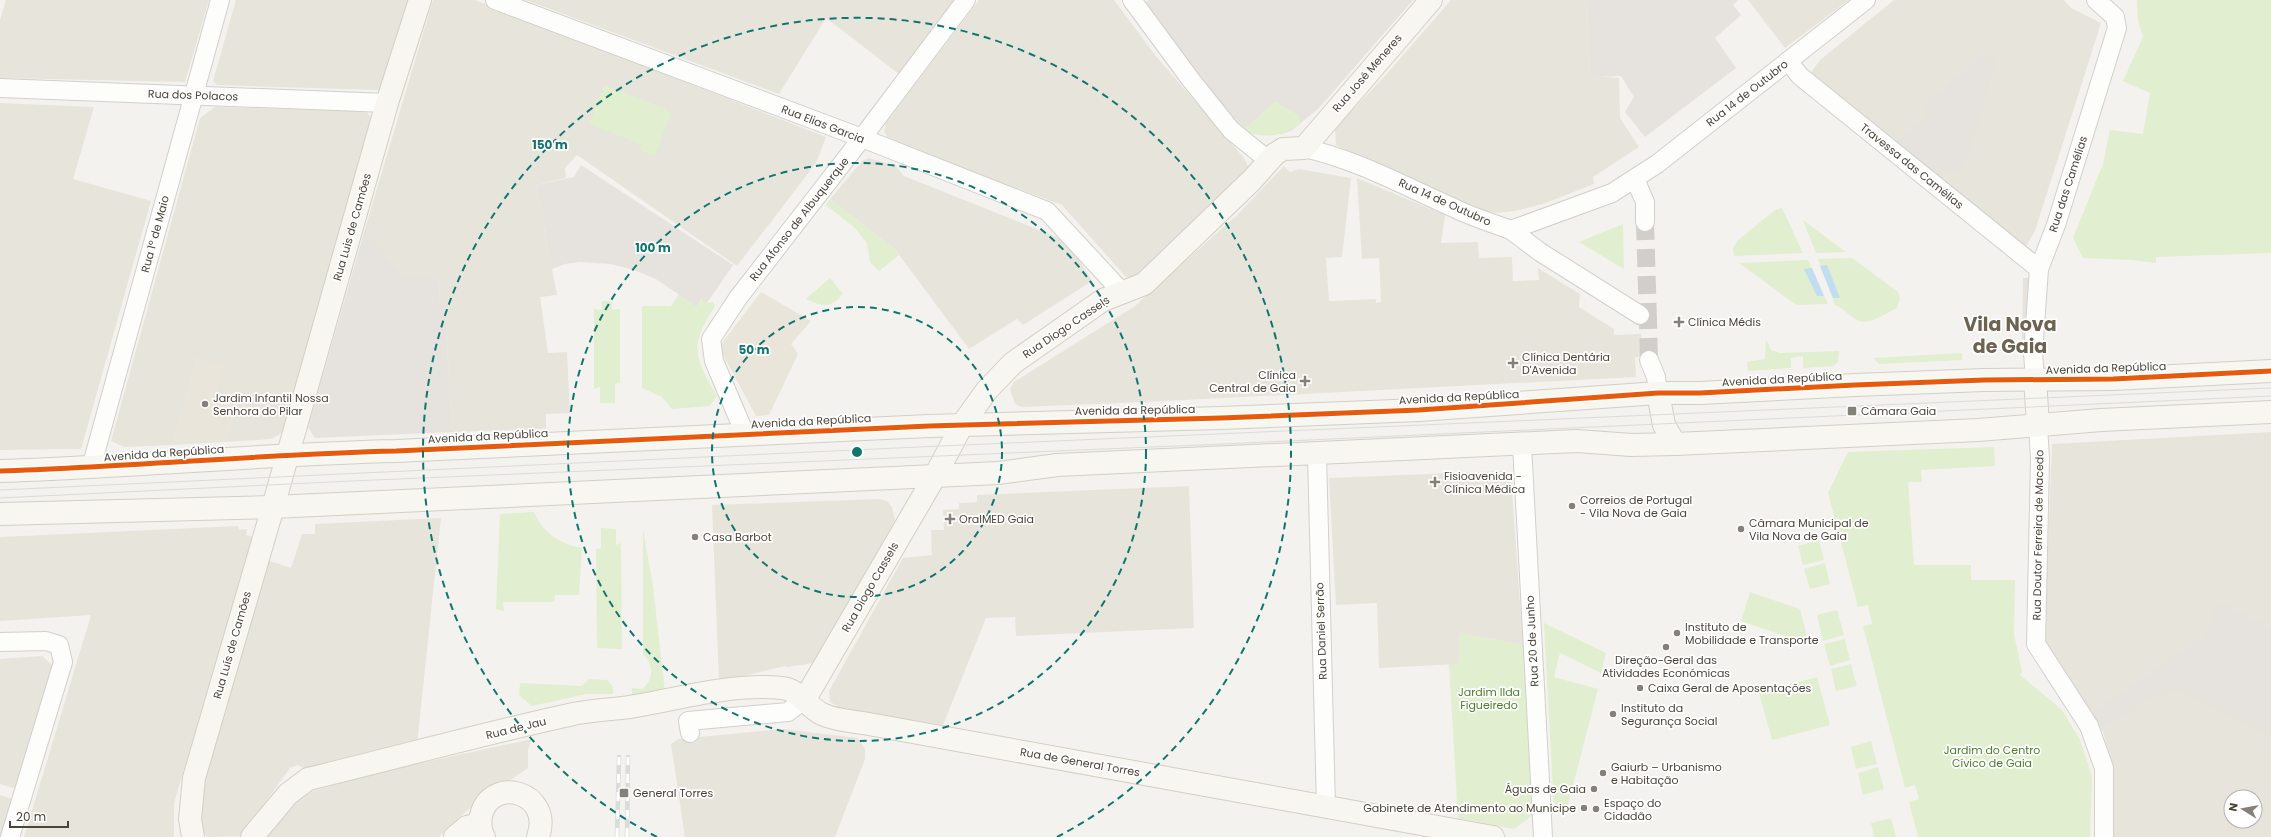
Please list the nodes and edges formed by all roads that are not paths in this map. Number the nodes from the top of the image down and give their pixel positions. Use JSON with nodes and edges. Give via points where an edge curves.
{"nodes":[{"id":1,"x":220,"y":0,"type":"edge"},
{"id":2,"x":420,"y":0,"type":"edge"},
{"id":3,"x":495,"y":0,"type":"edge"},
{"id":4,"x":966,"y":0,"type":"edge"},
{"id":5,"x":1132,"y":0,"type":"edge"},
{"id":6,"x":1431,"y":0,"type":"edge"},
{"id":7,"x":1866,"y":0,"type":"edge"},
{"id":8,"x":2096,"y":0,"type":"edge"},
{"id":9,"x":1788,"y":61,"type":"junction"},
{"id":10,"x":0,"y":88,"type":"edge"},
{"id":11,"x":193,"y":95,"type":"junction"},
{"id":12,"x":387,"y":103,"type":"junction"},
{"id":13,"x":862,"y":138,"type":"junction"},
{"id":14,"x":1304,"y":148,"type":"junction"},
{"id":15,"x":1268,"y":160,"type":"junction"},
{"id":16,"x":1635,"y":179,"type":"junction"},
{"id":17,"x":1645,"y":222,"type":"tunnel mouth"},
{"id":18,"x":1511,"y":230,"type":"junction"},
{"id":19,"x":2039,"y":269,"type":"junction"},
{"id":20,"x":1122,"y":292,"type":"junction"},
{"id":21,"x":1640,"y":315,"type":"tunnel mouth"},
{"id":22,"x":1649,"y":360,"type":"tunnel mouth"},
{"id":23,"x":2271,"y":371,"type":"edge"},
{"id":24,"x":2035,"y":379,"type":"junction"},
{"id":25,"x":1658,"y":393,"type":"junction"},
{"id":26,"x":2271,"y":412,"type":"edge"},
{"id":27,"x":962,"y":425,"type":"junction"},
{"id":28,"x":2038,"y":425,"type":"junction"},
{"id":29,"x":745,"y":434,"type":"junction"},
{"id":30,"x":1675,"y":444,"type":"junction"},
{"id":31,"x":1522,"y":445,"type":"junction"},
{"id":32,"x":1317,"y":454,"type":"junction"},
{"id":33,"x":288,"y":455,"type":"junction"},
{"id":34,"x":91,"y":468,"type":"junction"},
{"id":35,"x":0,"y":471,"type":"edge"},
{"id":36,"x":935,"y":476,"type":"junction"},
{"id":37,"x":273,"y":507,"type":"junction"},
{"id":38,"x":0,"y":514,"type":"edge"},
{"id":39,"x":0,"y":642,"type":"edge"},
{"id":40,"x":805,"y":699,"type":"junction"},
{"id":41,"x":690,"y":733,"type":"dead end"},
{"id":42,"x":1326,"y":807,"type":"junction"},
{"id":43,"x":482,"y":830,"type":"edge"},
{"id":44,"x":10,"y":837,"type":"edge"},
{"id":45,"x":193,"y":837,"type":"edge"},
{"id":46,"x":252,"y":837,"type":"edge"},
{"id":47,"x":455,"y":837,"type":"edge"},
{"id":48,"x":538,"y":837,"type":"edge"},
{"id":49,"x":1493,"y":837,"type":"edge"},
{"id":50,"x":1543,"y":837,"type":"edge"},
{"id":51,"x":2104,"y":837,"type":"edge"}],
"edges":[{"from":1,"to":11,"type":"street","name":"Rua 1º de Maio"},
{"from":2,"to":12,"type":"main road","name":"Rua Luis de Camões"},
{"from":3,"to":13,"type":"street","name":"Rua Elias Garcia"},
{"from":4,"to":13,"type":"street","name":"Rua Afonso de Albuquerque"},
{"from":5,"to":15,"type":"street","via":[[1231,130]]},
{"from":6,"to":14,"type":"main road","name":"Rua José Meneres"},
{"from":7,"to":9,"type":"street","name":"Rua 14 de Outubro"},
{"from":8,"to":19,"type":"street","name":"Rua das Camélias","via":[[2115,17],[2117,28],[2056,225]]},
{"from":9,"to":16,"type":"street","name":"Rua 14 de Outubro"},
{"from":9,"to":19,"type":"street","name":"Travessa das Camélias","via":[[1800,76]]},
{"from":10,"to":11,"type":"street","name":"Rua dos Polacos"},
{"from":11,"to":12,"type":"street","name":"Rua dos Polacos"},
{"from":11,"to":34,"type":"street","name":"Rua 1º de Maio"},
{"from":12,"to":33,"type":"main road","name":"Rua Luis de Camões"},
{"from":13,"to":20,"type":"street","name":"Rua Elias Garcia","via":[[1048,211]]},
{"from":13,"to":29,"type":"street","name":"Rua Afonso de Albuquerque","via":[[738,298],[710,339],[714,361]]},
{"from":14,"to":15,"type":"main road","name":"Rua 14 de Outubro","via":[[1283,149]]},
{"from":14,"to":18,"type":"street","name":"Rua 14 de Outubro","via":[[1342,157],[1454,209]]},
{"from":15,"to":20,"type":"main road","name":"Rua Diogo Cassels","via":[[1252,180],[1144,284]]},
{"from":16,"to":17,"type":"street","via":[[1645,202]]},
{"from":16,"to":18,"type":"street","name":"Rua 14 de Outubro","via":[[1612,193]]},
{"from":18,"to":21,"type":"street","via":[[1540,252]]},
{"from":19,"to":24,"type":"street","name":"Rua das Camélias","via":[[2033,353]]},
{"from":20,"to":27,"type":"main road","name":"Rua Diogo Cassels","via":[[1103,300],[1013,363],[987,390]]},
{"from":22,"to":25,"type":"street","via":[[1656,377]]},
{"from":23,"to":24,"type":"main road","name":"Avenida da República","via":[[2113,379]]},
{"from":24,"to":25,"type":"main road","name":"Avenida da República"},
{"from":24,"to":28,"type":"main road"},
{"from":25,"to":27,"type":"main road","name":"Avenida da República","via":[[1419,410]]},
{"from":25,"to":30,"type":"main road","via":[[1664,425]]},
{"from":26,"to":28,"type":"main road"},
{"from":27,"to":29,"type":"main road","name":"Avenida da República"},
{"from":27,"to":36,"type":"main road"},
{"from":28,"to":30,"type":"main road","via":[[1982,430]]},
{"from":28,"to":51,"type":"street","name":"Rua Doutor Ferreira de Macedo","via":[[2040,459],[2036,644],[2089,726],[2104,768]]},
{"from":29,"to":33,"type":"main road","name":"Avenida da República"},
{"from":30,"to":31,"type":"main road","via":[[1631,445],[1577,441]]},
{"from":31,"to":32,"type":"main road"},
{"from":31,"to":50,"type":"street","name":"Rua 20 de Junho"},
{"from":32,"to":36,"type":"main road","via":[[1057,465],[998,473]]},
{"from":32,"to":42,"type":"street","name":"Rua Daniel Serrão"},
{"from":33,"to":34,"type":"main road","name":"Avenida da República"},
{"from":33,"to":37,"type":"main road","name":"Rua Luís de Camões"},
{"from":34,"to":35,"type":"main road","name":"Avenida da República"},
{"from":36,"to":37,"type":"main road"},
{"from":36,"to":40,"type":"main road","name":"Rua Diogo Cassels"},
{"from":37,"to":38,"type":"main road"},
{"from":37,"to":45,"type":"main road","name":"Rua Luís de Camões","via":[[194,778],[190,819]]},
{"from":39,"to":44,"type":"street","via":[[46,641],[59,645],[63,662]]},
{"from":40,"to":41,"type":"street","via":[[788,712],[688,721]]},
{"from":40,"to":42,"type":"main road","name":"Rua de General Torres","via":[[820,713],[848,720]]},
{"from":40,"to":46,"type":"main road","name":"Rua de Jau","via":[[784,688],[740,689],[571,714],[316,777],[297,786],[288,794]]},
{"from":42,"to":49,"type":"main road","name":"Rua de General Torres"},
{"from":43,"to":47,"type":"main road","via":[[467,827]]},
{"from":43,"to":48,"type":"main road","via":[[486,805],[492,798],[505,793],[519,793],[528,797],[539,811],[541,820]]}]}
